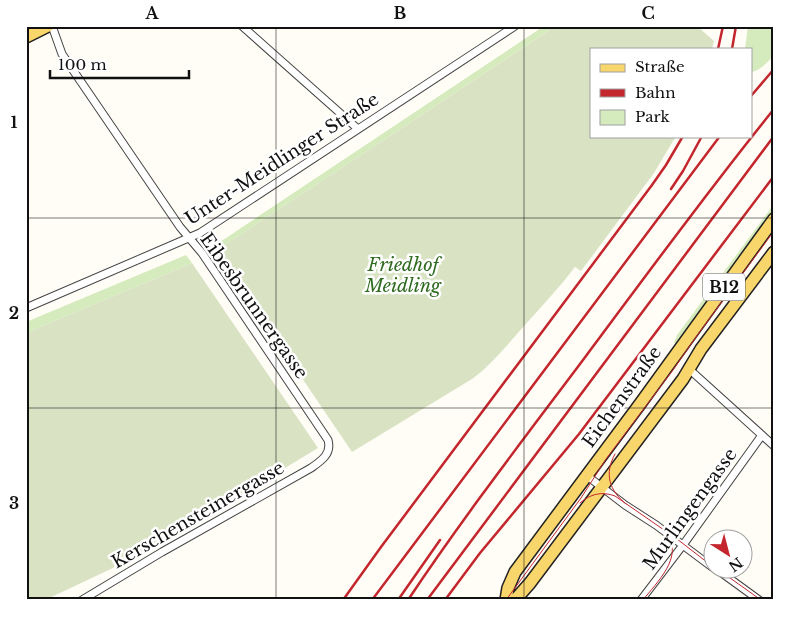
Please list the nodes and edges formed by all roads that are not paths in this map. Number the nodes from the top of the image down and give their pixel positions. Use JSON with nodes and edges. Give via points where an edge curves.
{"nodes":[{"id":1,"x":50,"y":26,"type":"edge"},
{"id":2,"x":242,"y":26,"type":"edge"},
{"id":3,"x":515,"y":26,"type":"edge"},
{"id":4,"x":26,"y":37,"type":"edge"},
{"id":5,"x":358,"y":129,"type":"junction"},
{"id":6,"x":774,"y":219,"type":"edge"},
{"id":7,"x":189,"y":237,"type":"junction"},
{"id":8,"x":774,"y":252,"type":"edge"},
{"id":9,"x":26,"y":308,"type":"edge"},
{"id":10,"x":689,"y":369,"type":"junction"},
{"id":11,"x":762,"y":435,"type":"junction"},
{"id":12,"x":774,"y":446,"type":"edge"},
{"id":13,"x":327,"y":454,"type":"joint"},
{"id":14,"x":586,"y":475,"type":"junction"},
{"id":15,"x":602,"y":487,"type":"junction"},
{"id":16,"x":682,"y":545,"type":"junction"},
{"id":17,"x":702,"y":559,"type":"edge"},
{"id":18,"x":728,"y":578,"type":"edge"},
{"id":19,"x":82,"y":600,"type":"edge"},
{"id":20,"x":506,"y":600,"type":"edge"},
{"id":21,"x":515,"y":600,"type":"edge"},
{"id":22,"x":641,"y":600,"type":"edge"},
{"id":23,"x":759,"y":600,"type":"edge"}],
"edges":[{"from":1,"to":4,"type":"main road"},
{"from":1,"to":7,"type":"street","name":"Eibesbrunnergasse","via":[[62,54]]},
{"from":2,"to":5,"type":"street"},
{"from":3,"to":5,"type":"street","name":"Unter-Meidlinger Straße"},
{"from":5,"to":7,"type":"street","name":"Unter-Meidlinger Straße"},
{"from":6,"to":14,"type":"main road","name":"Eichenstraße","number":"B12"},
{"from":7,"to":9,"type":"street","name":"Unter-Meidlinger Straße"},
{"from":7,"to":13,"type":"street","name":"Eibesbrunnergasse","via":[[328,440]]},
{"from":8,"to":10,"type":"main road","number":"B12"},
{"from":10,"to":11,"type":"street"},
{"from":10,"to":15,"type":"main road","number":"B12"},
{"from":11,"to":12,"type":"street"},
{"from":11,"to":16,"type":"street","name":"Murlingengasse"},
{"from":13,"to":19,"type":"street","name":"Kerschensteinergasse","via":[[311,468]]},
{"from":14,"to":15,"type":"street"},
{"from":14,"to":20,"type":"main road","name":"Eichenstraße","number":"B12","via":[[515,572]]},
{"from":15,"to":16,"type":"street"},
{"from":15,"to":21,"type":"main road","number":"B12"},
{"from":16,"to":17,"type":"street"},
{"from":16,"to":22,"type":"street","name":"Murlingengasse"},
{"from":18,"to":23,"type":"street"}]}
